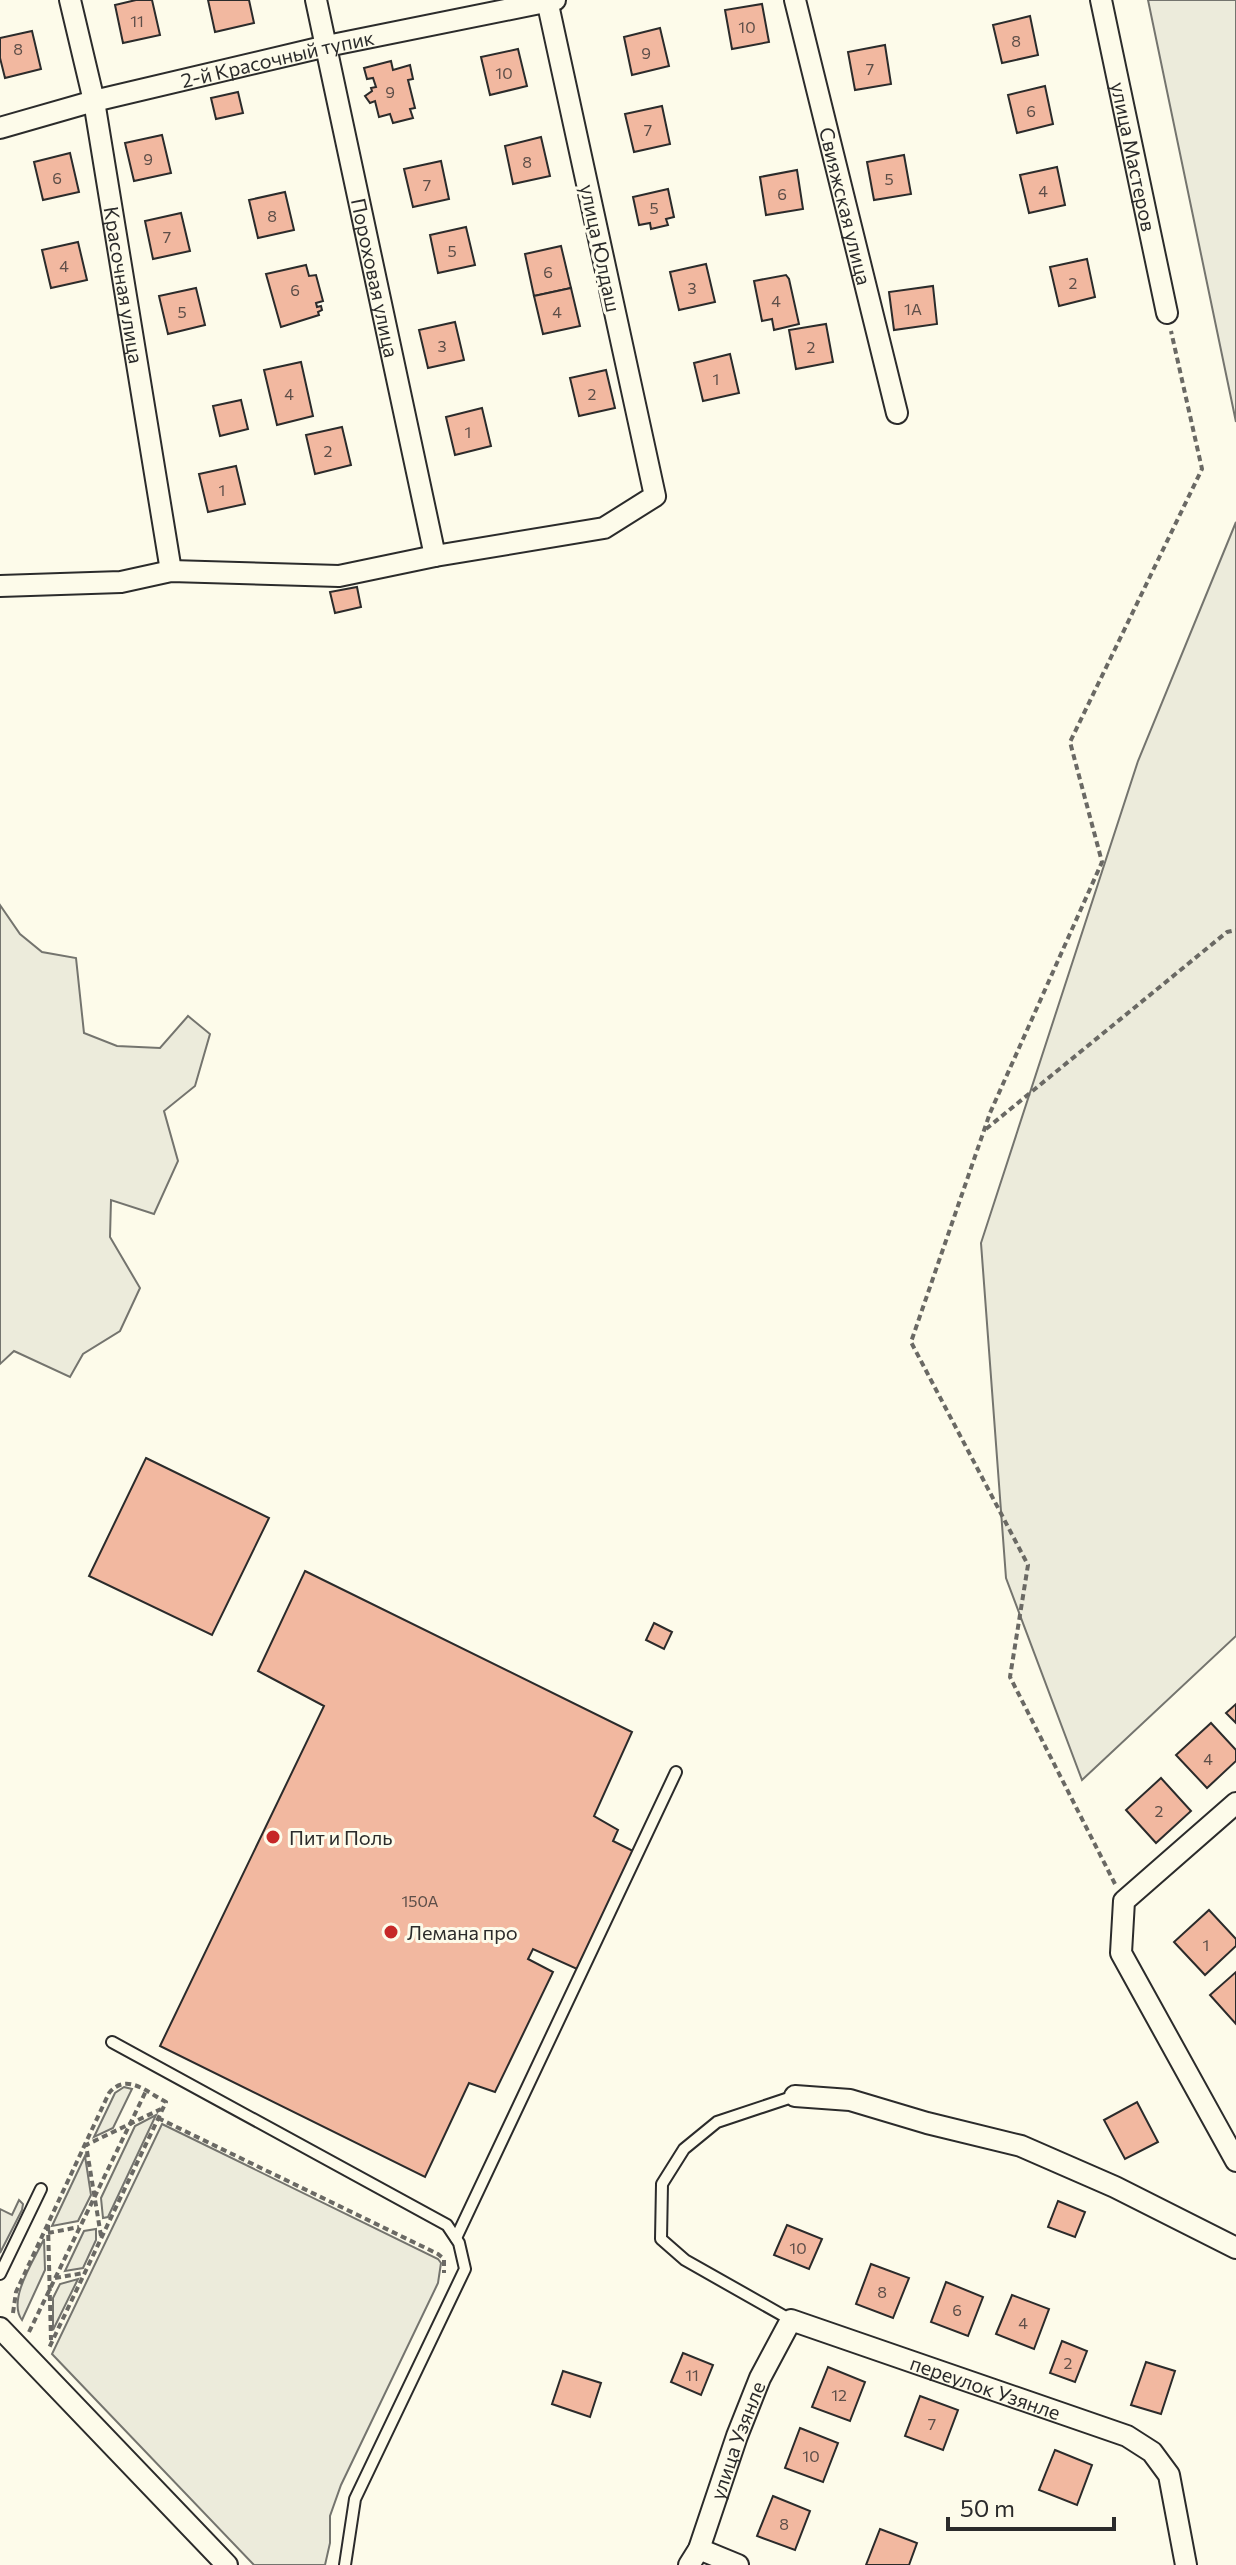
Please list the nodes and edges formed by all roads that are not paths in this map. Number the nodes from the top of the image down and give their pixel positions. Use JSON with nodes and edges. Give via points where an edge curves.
{"nodes":[{"id":1,"x":70,"y":0,"type":"edge"},
{"id":2,"x":316,"y":0,"type":"edge"},
{"id":3,"x":550,"y":0,"type":"edge"},
{"id":4,"x":795,"y":0,"type":"edge"},
{"id":5,"x":1101,"y":0,"type":"edge"},
{"id":6,"x":327,"y":46,"type":"junction"},
{"id":7,"x":94,"y":101,"type":"junction"},
{"id":8,"x":0,"y":128,"type":"edge"},
{"id":9,"x":1167,"y":313,"type":"road end"},
{"id":10,"x":897,"y":413,"type":"dead end"},
{"id":11,"x":435,"y":556,"type":"junction"},
{"id":12,"x":171,"y":571,"type":"junction"},
{"id":13,"x":0,"y":586,"type":"edge"},
{"id":14,"x":676,"y":1772,"type":"dead end"},
{"id":15,"x":1236,"y":1803,"type":"edge"},
{"id":16,"x":112,"y":2042,"type":"dead end"},
{"id":17,"x":795,"y":2096,"type":"joint"},
{"id":18,"x":1236,"y":2161,"type":"edge"},
{"id":19,"x":41,"y":2189,"type":"dead end"},
{"id":20,"x":456,"y":2238,"type":"junction"},
{"id":21,"x":1236,"y":2248,"type":"edge"},
{"id":22,"x":0,"y":2274,"type":"edge"},
{"id":23,"x":791,"y":2320,"type":"junction"},
{"id":24,"x":7,"y":2323,"type":"edge"},
{"id":25,"x":694,"y":2557,"type":"edge"},
{"id":26,"x":227,"y":2565,"type":"edge"},
{"id":27,"x":345,"y":2565,"type":"edge"},
{"id":28,"x":738,"y":2565,"type":"edge"},
{"id":29,"x":1186,"y":2565,"type":"edge"}],
"edges":[{"from":1,"to":7,"type":"street","name":"Красочная улица"},
{"from":2,"to":6,"type":"street","name":"Пороховая улица"},
{"from":3,"to":6,"type":"street","name":"2-й Красочный тупик"},
{"from":3,"to":11,"type":"street","name":"улица Юлдаш","via":[[655,496],[604,528]]},
{"from":4,"to":10,"type":"street","name":"Свияжская улица"},
{"from":5,"to":9,"type":"street","name":"улица Мастеров"},
{"from":6,"to":7,"type":"street","name":"2-й Красочный тупик"},
{"from":6,"to":11,"type":"street","name":"Пороховая улица"},
{"from":7,"to":8,"type":"street","name":"2-й Красочный тупик"},
{"from":7,"to":12,"type":"street","name":"Красочная улица"},
{"from":11,"to":12,"type":"street","via":[[339,576]]},
{"from":12,"to":13,"type":"street","via":[[121,582]]},
{"from":14,"to":20,"type":"lane"},
{"from":15,"to":18,"type":"street","via":[[1124,1901],[1121,1953]]},
{"from":16,"to":20,"type":"lane","via":[[447,2225]]},
{"from":17,"to":21,"type":"street","via":[[850,2100],[1021,2146]]},
{"from":17,"to":23,"type":"lane","via":[[717,2122],[684,2149],[662,2184],[661,2239],[685,2260]]},
{"from":19,"to":22,"type":"lane"},
{"from":20,"to":27,"type":"lane","via":[[465,2269],[355,2499]]},
{"from":23,"to":25,"type":"street","name":"улица Узянле","via":[[760,2378]]},
{"from":23,"to":29,"type":"street","name":"переулок Узянле","via":[[1127,2436],[1152,2452],[1169,2475]]},
{"from":24,"to":26,"type":"street"},
{"from":25,"to":28,"type":"street"}]}
